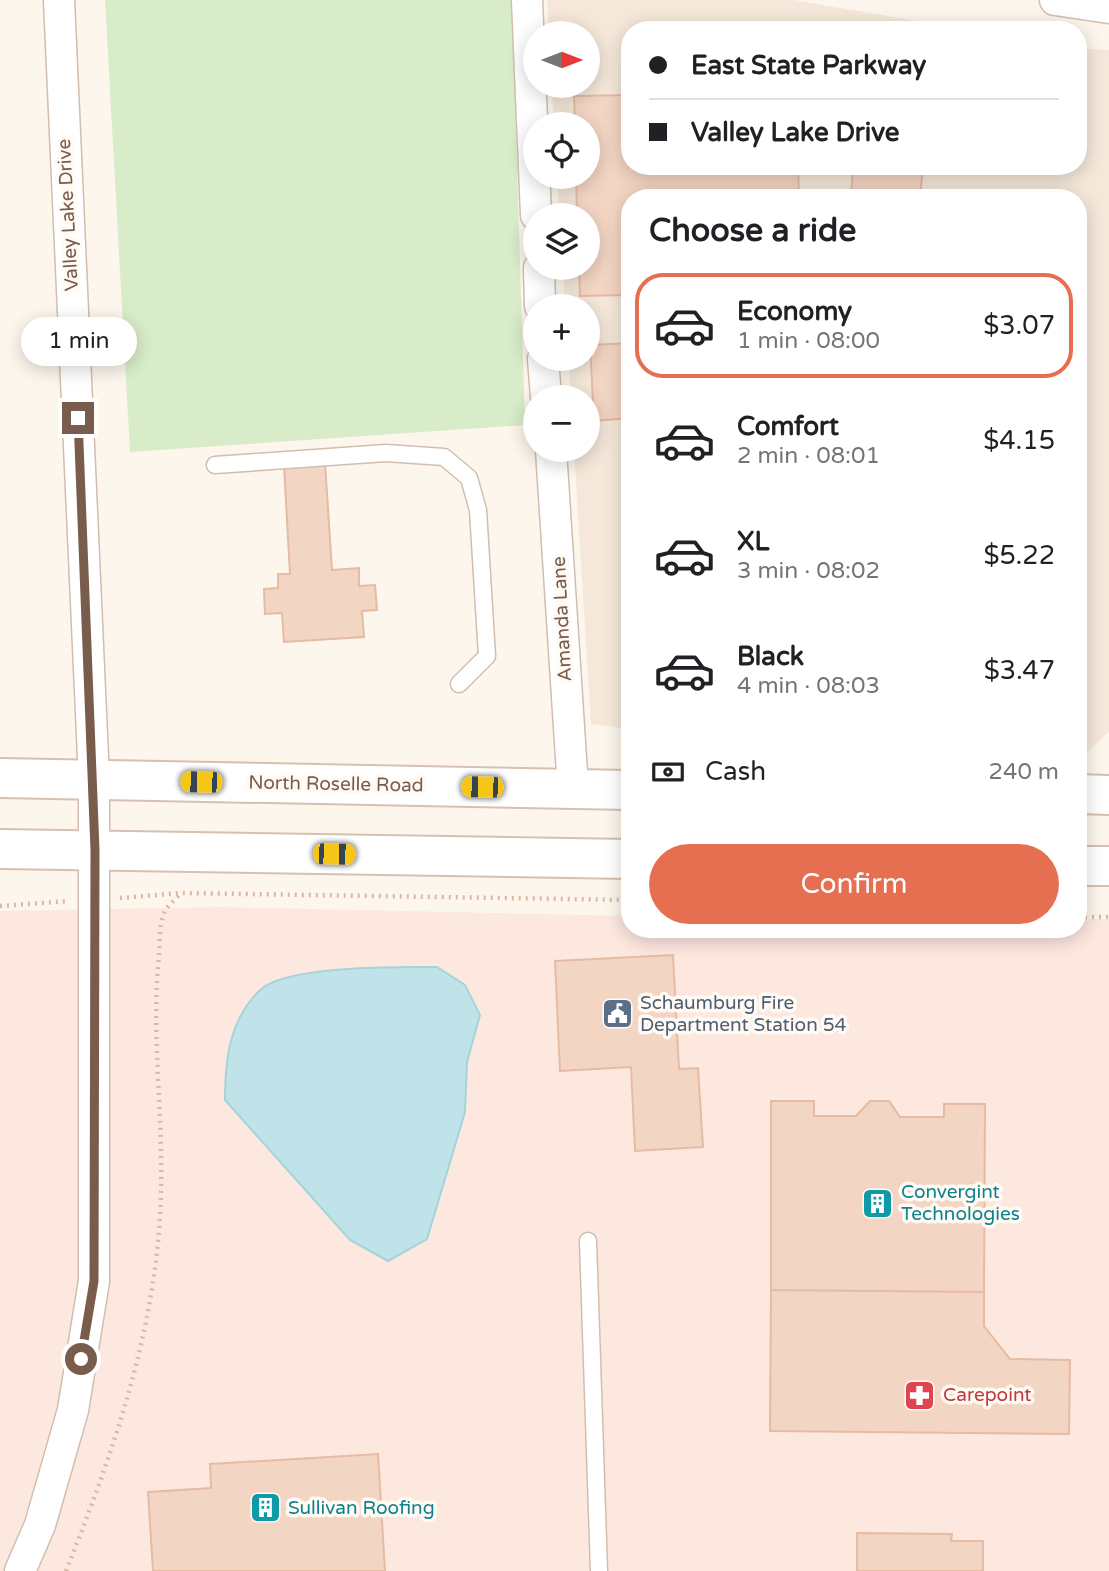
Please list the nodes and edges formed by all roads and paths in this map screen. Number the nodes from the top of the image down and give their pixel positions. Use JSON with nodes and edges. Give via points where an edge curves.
{"nodes":[{"id":1,"x":59,"y":0,"type":"edge"},
{"id":2,"x":527,"y":0,"type":"edge"},
{"id":3,"x":1055,"y":0,"type":"edge"},
{"id":4,"x":1109,"y":8,"type":"edge"},
{"id":5,"x":535,"y":203,"type":"edge"},
{"id":6,"x":552,"y":462,"type":"edge"},
{"id":7,"x":215,"y":465,"type":"dead end"},
{"id":8,"x":459,"y":684,"type":"dead end"},
{"id":9,"x":0,"y":778,"type":"edge"},
{"id":10,"x":94,"y":780,"type":"junction"},
{"id":11,"x":573,"y":789,"type":"junction"},
{"id":12,"x":621,"y":790,"type":"edge"},
{"id":13,"x":1087,"y":794,"type":"edge"},
{"id":14,"x":1109,"y":795,"type":"edge"},
{"id":15,"x":0,"y":849,"type":"edge"},
{"id":16,"x":95,"y":850,"type":"junction"},
{"id":17,"x":621,"y":859,"type":"edge"},
{"id":18,"x":1087,"y":866,"type":"edge"},
{"id":19,"x":1109,"y":866,"type":"edge"},
{"id":20,"x":621,"y":900,"type":"edge"},
{"id":21,"x":1087,"y":917,"type":"edge"},
{"id":22,"x":1109,"y":917,"type":"edge"},
{"id":23,"x":588,"y":1241,"type":"dead end"},
{"id":24,"x":20,"y":1571,"type":"edge"},
{"id":25,"x":65,"y":1571,"type":"edge"},
{"id":26,"x":599,"y":1571,"type":"edge"}],
"edges":[{"from":1,"to":10,"type":"street","name":"Valley Lake Drive"},
{"from":2,"to":5,"type":"street"},
{"from":3,"to":4,"type":"street"},
{"from":6,"to":11,"type":"street","name":"Amanda Lane"},
{"from":7,"to":8,"type":"lane","via":[[386,453],[444,457],[469,478],[478,510],[487,656]]},
{"from":9,"to":10,"type":"main road","name":"North Roselle Road"},
{"from":10,"to":11,"type":"main road","name":"North Roselle Road"},
{"from":10,"to":16,"type":"street","name":"Valley Lake Drive"},
{"from":11,"to":12,"type":"main road","name":"North Roselle Road"},
{"from":13,"to":14,"type":"main road"},
{"from":15,"to":16,"type":"main road"},
{"from":16,"to":17,"type":"main road"},
{"from":16,"to":24,"type":"street","name":"Valley Lake Drive","via":[[94,1281],[73,1410],[40,1525]]},
{"from":18,"to":19,"type":"main road"},
{"from":20,"to":25,"type":"path","via":[[181,893],[164,912],[155,986],[160,1224],[148,1318],[95,1497]]},
{"from":21,"to":22,"type":"path"},
{"from":23,"to":26,"type":"lane"}]}
